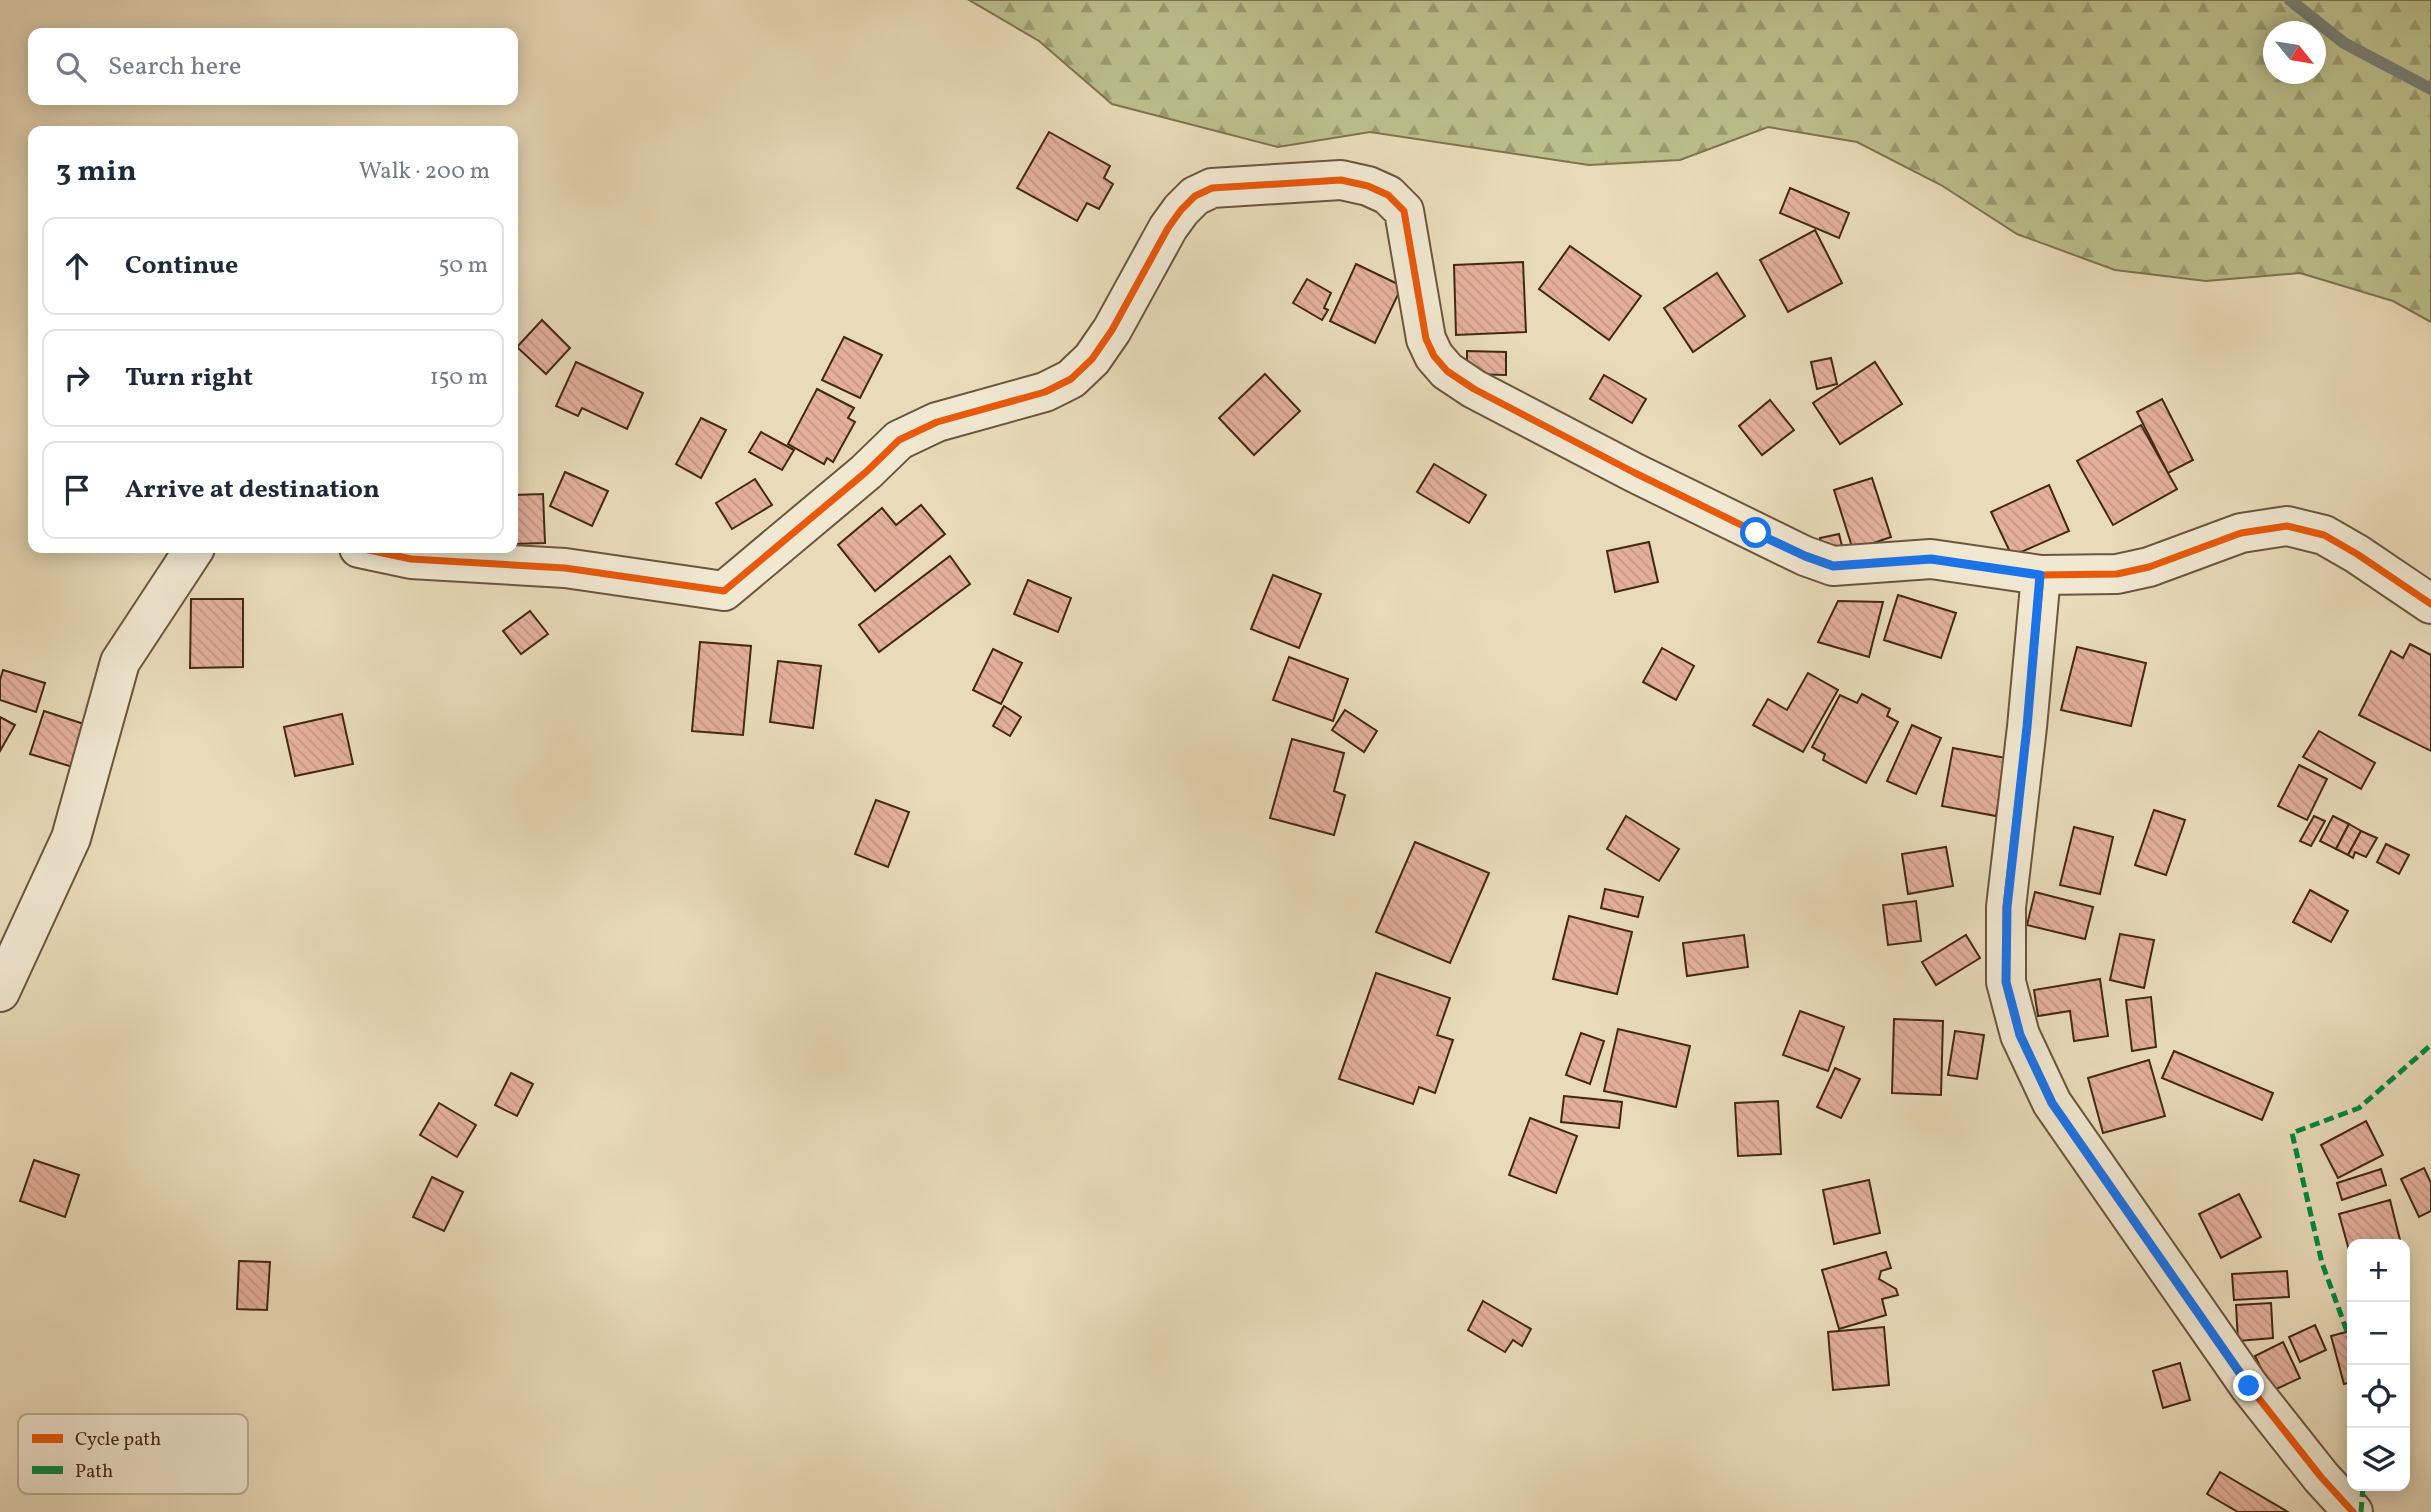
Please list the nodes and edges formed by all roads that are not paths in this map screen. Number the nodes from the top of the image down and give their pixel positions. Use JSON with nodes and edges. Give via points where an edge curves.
{"nodes":[{"id":1,"x":192,"y":553,"type":"edge"},
{"id":2,"x":383,"y":553,"type":"edge"},
{"id":3,"x":2040,"y":575,"type":"junction"},
{"id":4,"x":2431,"y":604,"type":"edge"},
{"id":5,"x":0,"y":992,"type":"edge"},
{"id":6,"x":2353,"y":1512,"type":"edge"}],
"edges":[{"from":1,"to":5,"type":"street","via":[[120,662],[71,838]]},
{"from":2,"to":3,"type":"street","via":[[411,559],[565,568],[724,591],[900,440],[937,422],[1045,392],[1070,379],[1092,359],[1112,330],[1168,228],[1195,196],[1212,188],[1341,180],[1388,195],[1404,211],[1426,339],[1447,371],[1474,389],[1672,491],[1833,566],[1931,559]]},
{"from":3,"to":4,"type":"street","via":[[2118,574],[2241,533],[2287,526],[2324,535]]},
{"from":3,"to":6,"type":"street","via":[[2007,907],[2006,982],[2020,1035],[2052,1103],[2241,1375]]}]}
